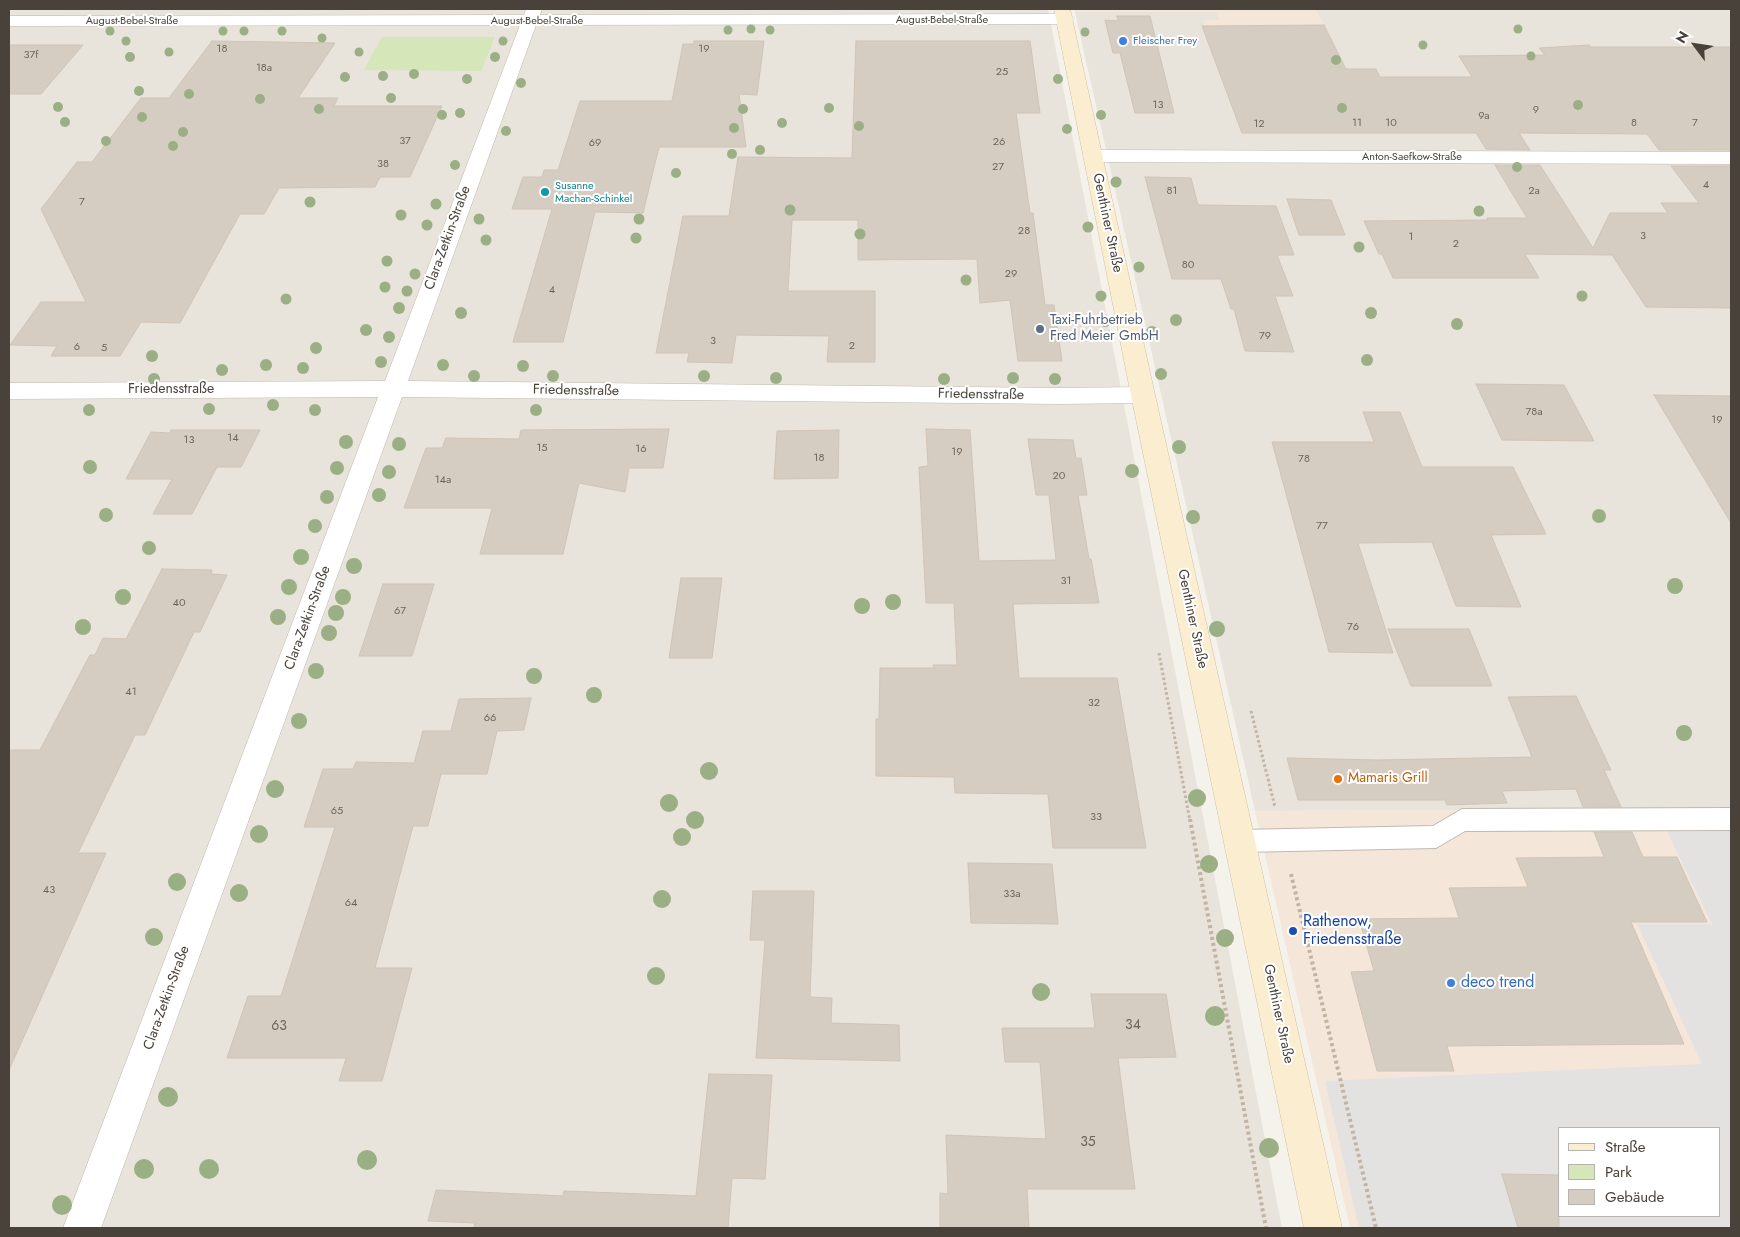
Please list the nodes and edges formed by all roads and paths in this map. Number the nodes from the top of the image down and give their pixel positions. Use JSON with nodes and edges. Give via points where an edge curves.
{"nodes":[{"id":1,"x":1064,"y":14,"type":"edge"},
{"id":2,"x":532,"y":15,"type":"edge"},
{"id":3,"x":9,"y":21,"type":"edge"},
{"id":4,"x":1093,"y":156,"type":"junction"},
{"id":5,"x":1731,"y":158,"type":"edge"},
{"id":6,"x":392,"y":389,"type":"junction"},
{"id":7,"x":9,"y":391,"type":"edge"},
{"id":8,"x":1143,"y":396,"type":"junction"},
{"id":9,"x":1731,"y":819,"type":"edge"},
{"id":10,"x":1240,"y":841,"type":"junction"},
{"id":11,"x":82,"y":1228,"type":"edge"},
{"id":12,"x":1323,"y":1228,"type":"edge"}],
"edges":[{"from":1,"to":2,"type":"street","name":"August-Bebel-Straße"},
{"from":1,"to":4,"type":"main road","name":"Genthiner Straße"},
{"from":2,"to":3,"type":"street","name":"August-Bebel-Straße"},
{"from":2,"to":6,"type":"street","name":"Clara-Zetkin-Straße"},
{"from":4,"to":5,"type":"street","name":"Anton-Saefkow-Straße"},
{"from":4,"to":8,"type":"main road","name":"Genthiner Straße"},
{"from":6,"to":7,"type":"street","name":"Friedensstraße"},
{"from":6,"to":8,"type":"street","name":"Friedensstraße"},
{"from":6,"to":11,"type":"street","name":"Clara-Zetkin-Straße"},
{"from":8,"to":10,"type":"main road","name":"Genthiner Straße"},
{"from":9,"to":10,"type":"lane","via":[[1462,820],[1436,837]]},
{"from":10,"to":12,"type":"main road","name":"Genthiner Straße"}]}
